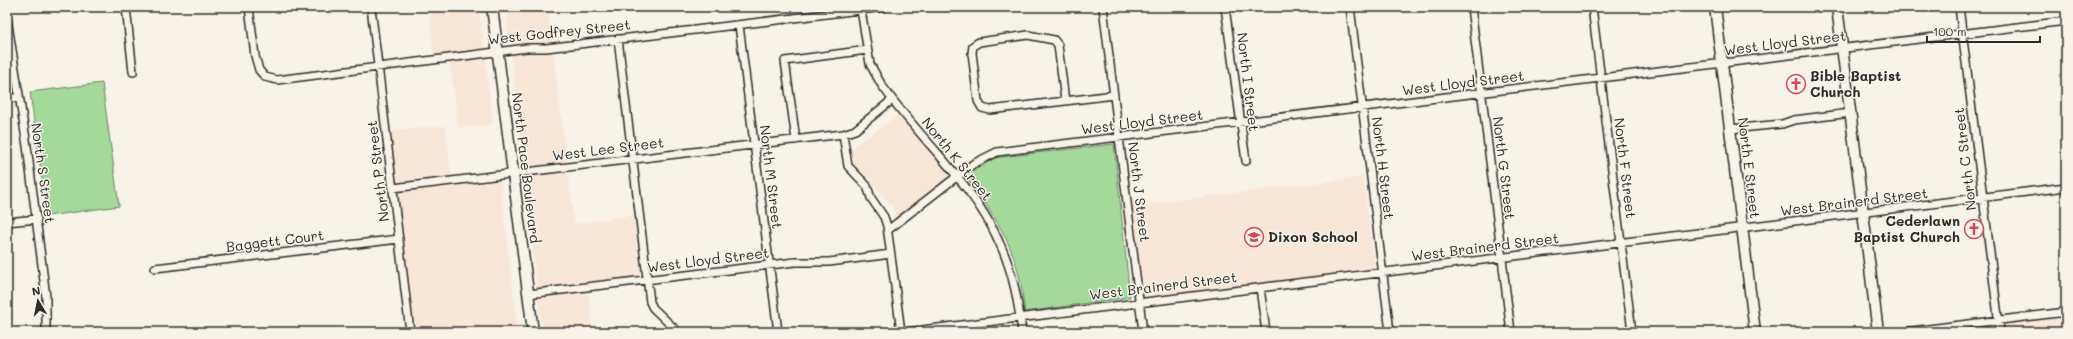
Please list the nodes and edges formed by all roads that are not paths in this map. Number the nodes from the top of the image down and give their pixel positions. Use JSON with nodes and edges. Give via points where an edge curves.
{"nodes":[{"id":1,"x":126,"y":7,"type":"edge"},
{"id":2,"x":249,"y":7,"type":"edge"},
{"id":3,"x":371,"y":7,"type":"edge"},
{"id":4,"x":492,"y":7,"type":"edge"},
{"id":5,"x":884,"y":7,"type":"edge"},
{"id":6,"x":1103,"y":7,"type":"edge"},
{"id":7,"x":1225,"y":7,"type":"edge"},
{"id":8,"x":1350,"y":7,"type":"edge"},
{"id":9,"x":1471,"y":7,"type":"edge"},
{"id":10,"x":1592,"y":7,"type":"edge"},
{"id":11,"x":1715,"y":7,"type":"edge"},
{"id":12,"x":1837,"y":7,"type":"edge"},
{"id":13,"x":1959,"y":7,"type":"edge"},
{"id":14,"x":862,"y":10,"type":"junction"},
{"id":15,"x":7,"y":18,"type":"edge"},
{"id":16,"x":2066,"y":21,"type":"edge"},
{"id":17,"x":739,"y":25,"type":"junction"},
{"id":18,"x":1963,"y":35,"type":"junction"},
{"id":19,"x":618,"y":39,"type":"junction"},
{"id":20,"x":1843,"y":49,"type":"junction"},
{"id":21,"x":867,"y":50,"type":"junction"},
{"id":22,"x":498,"y":52,"type":"junction"},
{"id":23,"x":1722,"y":64,"type":"junction"},
{"id":24,"x":378,"y":68,"type":"junction"},
{"id":25,"x":133,"y":72,"type":"dead end"},
{"id":26,"x":1601,"y":79,"type":"junction"},
{"id":27,"x":1482,"y":94,"type":"junction"},
{"id":28,"x":1114,"y":95,"type":"junction"},
{"id":29,"x":20,"y":98,"type":"junction"},
{"id":30,"x":7,"y":99,"type":"edge"},
{"id":31,"x":892,"y":100,"type":"junction"},
{"id":32,"x":1065,"y":101,"type":"junction"},
{"id":33,"x":1362,"y":109,"type":"junction"},
{"id":34,"x":1851,"y":114,"type":"junction"},
{"id":35,"x":1240,"y":124,"type":"junction"},
{"id":36,"x":1730,"y":129,"type":"junction"},
{"id":37,"x":843,"y":134,"type":"junction"},
{"id":38,"x":1118,"y":137,"type":"junction"},
{"id":39,"x":796,"y":140,"type":"junction"},
{"id":40,"x":754,"y":145,"type":"junction"},
{"id":41,"x":633,"y":160,"type":"junction"},
{"id":42,"x":1246,"y":161,"type":"dead end"},
{"id":43,"x":513,"y":174,"type":"junction"},
{"id":44,"x":956,"y":177,"type":"junction"},
{"id":45,"x":2066,"y":187,"type":"edge"},
{"id":46,"x":393,"y":188,"type":"junction"},
{"id":47,"x":1983,"y":198,"type":"junction"},
{"id":48,"x":1863,"y":214,"type":"junction"},
{"id":49,"x":37,"y":220,"type":"junction"},
{"id":50,"x":7,"y":222,"type":"edge"},
{"id":51,"x":1742,"y":229,"type":"junction"},
{"id":52,"x":888,"y":230,"type":"junction"},
{"id":53,"x":399,"y":239,"type":"junction"},
{"id":54,"x":1622,"y":244,"type":"junction"},
{"id":55,"x":891,"y":254,"type":"junction"},
{"id":56,"x":1502,"y":258,"type":"junction"},
{"id":57,"x":770,"y":266,"type":"junction"},
{"id":58,"x":155,"y":268,"type":"dead end"},
{"id":59,"x":1383,"y":273,"type":"junction"},
{"id":60,"x":648,"y":280,"type":"junction"},
{"id":61,"x":1260,"y":288,"type":"junction"},
{"id":62,"x":528,"y":294,"type":"junction"},
{"id":63,"x":1140,"y":302,"type":"junction"},
{"id":64,"x":2066,"y":312,"type":"edge"},
{"id":65,"x":1020,"y":317,"type":"junction"},
{"id":66,"x":1998,"y":320,"type":"junction"},
{"id":67,"x":46,"y":332,"type":"edge"},
{"id":68,"x":410,"y":332,"type":"edge"},
{"id":69,"x":533,"y":332,"type":"edge"},
{"id":70,"x":678,"y":332,"type":"edge"},
{"id":71,"x":778,"y":332,"type":"edge"},
{"id":72,"x":901,"y":332,"type":"edge"},
{"id":73,"x":906,"y":332,"type":"edge"},
{"id":74,"x":1022,"y":332,"type":"edge"},
{"id":75,"x":1143,"y":332,"type":"edge"},
{"id":76,"x":1266,"y":332,"type":"edge"},
{"id":77,"x":1390,"y":332,"type":"edge"},
{"id":78,"x":1511,"y":332,"type":"edge"},
{"id":79,"x":1632,"y":332,"type":"edge"},
{"id":80,"x":1755,"y":332,"type":"edge"},
{"id":81,"x":1878,"y":332,"type":"edge"},
{"id":82,"x":1904,"y":332,"type":"edge"},
{"id":83,"x":2000,"y":332,"type":"edge"}],
"edges":[{"from":1,"to":25,"type":"street"},
{"from":2,"to":24,"type":"street","name":"West Godfrey Street","via":[[255,56],[263,74],[271,79],[284,80]]},
{"from":3,"to":24,"type":"street","name":"North P Street"},
{"from":4,"to":22,"type":"street","name":"North Pace Boulevard"},
{"from":5,"to":14,"type":"street","name":"West Godfrey Street"},
{"from":6,"to":28,"type":"street","name":"North J Street"},
{"from":7,"to":35,"type":"street","name":"North I Street"},
{"from":8,"to":33,"type":"street","name":"North H Street"},
{"from":9,"to":27,"type":"street","name":"North G Street"},
{"from":10,"to":26,"type":"street","name":"North F Street"},
{"from":11,"to":23,"type":"street","name":"North E Street"},
{"from":12,"to":20,"type":"street"},
{"from":13,"to":18,"type":"street","name":"North C Street"},
{"from":14,"to":17,"type":"street","name":"West Godfrey Street"},
{"from":14,"to":21,"type":"street","name":"North K Street"},
{"from":15,"to":29,"type":"street","name":"North S Street"},
{"from":16,"to":18,"type":"street","name":"West Lloyd Street"},
{"from":17,"to":19,"type":"street","name":"West Godfrey Street"},
{"from":17,"to":40,"type":"street","name":"North M Street"},
{"from":18,"to":20,"type":"street","name":"West Lloyd Street"},
{"from":18,"to":47,"type":"street","name":"North C Street"},
{"from":19,"to":22,"type":"street","name":"West Godfrey Street"},
{"from":19,"to":41,"type":"street"},
{"from":20,"to":23,"type":"street","name":"West Lloyd Street"},
{"from":20,"to":34,"type":"street"},
{"from":21,"to":31,"type":"street","name":"North K Street","via":[[870,64]]},
{"from":21,"to":39,"type":"street","via":[[786,61]]},
{"from":22,"to":24,"type":"street","name":"West Godfrey Street"},
{"from":22,"to":43,"type":"street","name":"North Pace Boulevard"},
{"from":23,"to":26,"type":"street","name":"West Lloyd Street"},
{"from":23,"to":36,"type":"street","name":"North E Street"},
{"from":24,"to":46,"type":"street","name":"North P Street"},
{"from":26,"to":27,"type":"street","name":"West Lloyd Street"},
{"from":26,"to":54,"type":"street","name":"North F Street"},
{"from":27,"to":33,"type":"street","name":"West Lloyd Street"},
{"from":27,"to":56,"type":"street","name":"North G Street"},
{"from":28,"to":32,"type":"street"},
{"from":28,"to":38,"type":"street","name":"North J Street"},
{"from":29,"to":30,"type":"street"},
{"from":29,"to":49,"type":"street","name":"North S Street"},
{"from":31,"to":37,"type":"street","name":"West Lee Street","via":[[855,130]]},
{"from":31,"to":44,"type":"street","name":"North K Street"},
{"from":32,"to":32,"type":"street","via":[[990,110],[982,108],[978,101],[973,46],[979,42],[1028,35],[1057,42]]},
{"from":33,"to":35,"type":"street","name":"West Lloyd Street"},
{"from":33,"to":59,"type":"street","name":"North H Street"},
{"from":34,"to":36,"type":"street"},
{"from":34,"to":48,"type":"street"},
{"from":35,"to":38,"type":"street","name":"West Lloyd Street"},
{"from":35,"to":42,"type":"street","name":"North I Street"},
{"from":36,"to":51,"type":"street","name":"North E Street"},
{"from":37,"to":39,"type":"street","name":"West Lee Street"},
{"from":37,"to":52,"type":"street","via":[[848,166],[867,186]]},
{"from":38,"to":44,"type":"street","name":"West Lloyd Street","via":[[997,152],[980,159]]},
{"from":38,"to":63,"type":"street","name":"North J Street"},
{"from":39,"to":40,"type":"street","name":"West Lee Street"},
{"from":40,"to":41,"type":"street","name":"West Lee Street"},
{"from":40,"to":57,"type":"street","name":"North M Street"},
{"from":41,"to":43,"type":"street","name":"West Lee Street"},
{"from":41,"to":60,"type":"street"},
{"from":43,"to":46,"type":"street","name":"West Lee Street"},
{"from":43,"to":62,"type":"street","name":"North Pace Boulevard"},
{"from":44,"to":52,"type":"street","name":"West Lloyd Street"},
{"from":44,"to":65,"type":"street","name":"North K Street","via":[[983,211],[1000,243],[1013,278]]},
{"from":45,"to":47,"type":"street","name":"West Brainerd Street"},
{"from":46,"to":53,"type":"street","name":"North P Street"},
{"from":47,"to":48,"type":"street","name":"West Brainerd Street"},
{"from":47,"to":66,"type":"street","name":"North C Street"},
{"from":48,"to":51,"type":"street","name":"West Brainerd Street"},
{"from":48,"to":81,"type":"street"},
{"from":49,"to":50,"type":"street"},
{"from":49,"to":67,"type":"street","name":"North S Street","via":[[46,297]]},
{"from":51,"to":54,"type":"street","name":"West Brainerd Street"},
{"from":51,"to":80,"type":"street","name":"North E Street"},
{"from":52,"to":55,"type":"street"},
{"from":53,"to":58,"type":"street","name":"Baggett Court"},
{"from":53,"to":68,"type":"street","name":"North P Street"},
{"from":54,"to":56,"type":"street","name":"West Brainerd Street"},
{"from":54,"to":79,"type":"street","name":"North F Street"},
{"from":55,"to":57,"type":"street","name":"West Lloyd Street"},
{"from":55,"to":72,"type":"street"},
{"from":56,"to":59,"type":"street","name":"West Brainerd Street"},
{"from":56,"to":78,"type":"street","name":"North G Street"},
{"from":57,"to":60,"type":"street","name":"West Lloyd Street"},
{"from":57,"to":71,"type":"street","name":"North M Street"},
{"from":59,"to":61,"type":"street","name":"West Brainerd Street"},
{"from":59,"to":77,"type":"street","name":"North H Street"},
{"from":60,"to":62,"type":"street","name":"West Lloyd Street"},
{"from":60,"to":70,"type":"street","via":[[653,308]]},
{"from":61,"to":63,"type":"street","name":"West Brainerd Street"},
{"from":61,"to":76,"type":"street"},
{"from":62,"to":69,"type":"street","name":"North Pace Boulevard"},
{"from":63,"to":65,"type":"street","name":"West Brainerd Street"},
{"from":63,"to":75,"type":"street","name":"North J Street"},
{"from":64,"to":66,"type":"street"},
{"from":65,"to":73,"type":"street","name":"West Brainerd Street"},
{"from":65,"to":74,"type":"street","name":"North K Street"},
{"from":66,"to":82,"type":"street"},
{"from":66,"to":83,"type":"street","name":"North C Street"}]}
